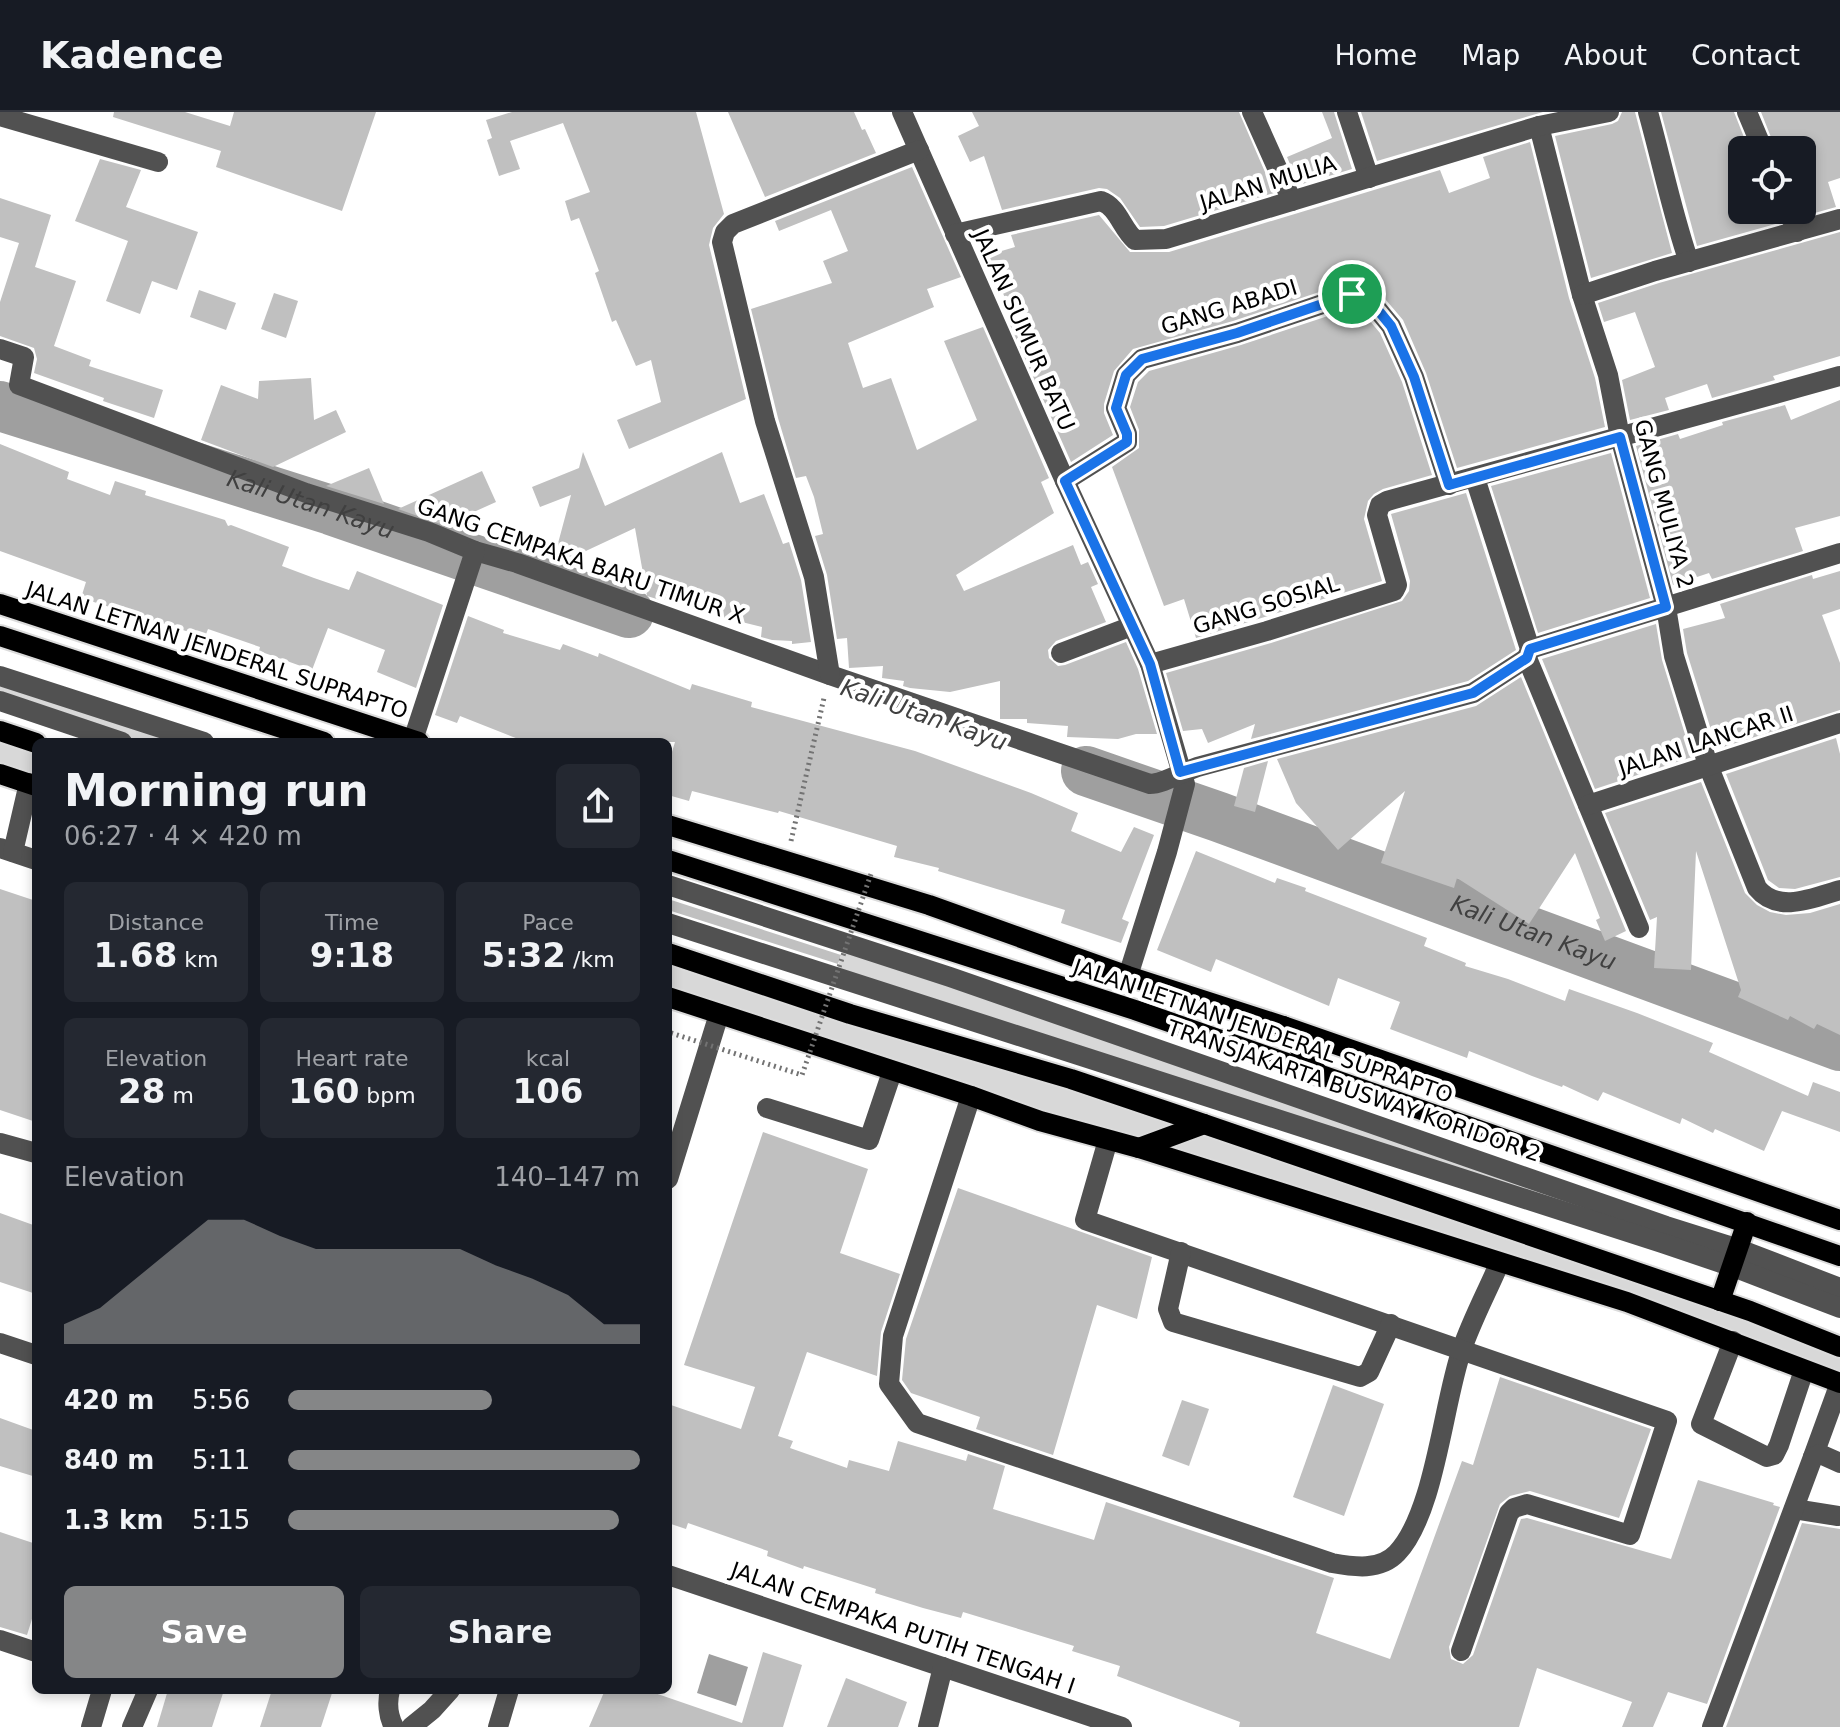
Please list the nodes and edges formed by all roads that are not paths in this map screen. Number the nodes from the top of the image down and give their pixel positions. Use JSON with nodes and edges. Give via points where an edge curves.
{"nodes":[{"id":1,"x":902,"y":112,"type":"edge"},
{"id":2,"x":1252,"y":112,"type":"edge"},
{"id":3,"x":1347,"y":112,"type":"edge"},
{"id":4,"x":1609,"y":112,"type":"edge"},
{"id":5,"x":1648,"y":112,"type":"edge"},
{"id":6,"x":1747,"y":112,"type":"edge"},
{"id":7,"x":0,"y":116,"type":"edge"},
{"id":8,"x":1539,"y":126,"type":"junction"},
{"id":9,"x":1757,"y":136,"type":"edge"},
{"id":10,"x":919,"y":150,"type":"junction"},
{"id":11,"x":158,"y":162,"type":"dead end"},
{"id":12,"x":1369,"y":178,"type":"junction"},
{"id":13,"x":1292,"y":201,"type":"junction"},
{"id":14,"x":1840,"y":219,"type":"edge"},
{"id":15,"x":1794,"y":224,"type":"edge"},
{"id":16,"x":1797,"y":232,"type":"junction"},
{"id":17,"x":955,"y":234,"type":"junction"},
{"id":18,"x":1689,"y":262,"type":"junction"},
{"id":19,"x":1582,"y":295,"type":"junction"},
{"id":20,"x":0,"y":349,"type":"edge"},
{"id":21,"x":1840,"y":376,"type":"edge"},
{"id":22,"x":1620,"y":437,"type":"junction"},
{"id":23,"x":1475,"y":478,"type":"junction"},
{"id":24,"x":1065,"y":481,"type":"junction"},
{"id":25,"x":1449,"y":485,"type":"junction"},
{"id":26,"x":1840,"y":553,"type":"edge"},
{"id":27,"x":474,"y":554,"type":"junction"},
{"id":28,"x":0,"y":604,"type":"edge"},
{"id":29,"x":1666,"y":607,"type":"junction"},
{"id":30,"x":1132,"y":626,"type":"junction"},
{"id":31,"x":0,"y":636,"type":"edge"},
{"id":32,"x":1061,"y":653,"type":"dead end"},
{"id":33,"x":1528,"y":654,"type":"junction"},
{"id":34,"x":1150,"y":664,"type":"junction"},
{"id":35,"x":830,"y":675,"type":"junction"},
{"id":36,"x":0,"y":676,"type":"edge"},
{"id":37,"x":0,"y":701,"type":"edge"},
{"id":38,"x":1840,"y":723,"type":"edge"},
{"id":39,"x":0,"y":731,"type":"edge"},
{"id":40,"x":110,"y":738,"type":"edge"},
{"id":41,"x":192,"y":738,"type":"edge"},
{"id":42,"x":312,"y":738,"type":"edge"},
{"id":43,"x":407,"y":738,"type":"edge"},
{"id":44,"x":417,"y":738,"type":"edge"},
{"id":45,"x":32,"y":742,"type":"edge"},
{"id":46,"x":1708,"y":765,"type":"junction"},
{"id":47,"x":0,"y":774,"type":"edge"},
{"id":48,"x":1182,"y":780,"type":"junction"},
{"id":49,"x":32,"y":784,"type":"edge"},
{"id":50,"x":1588,"y":805,"type":"junction"},
{"id":51,"x":672,"y":826,"type":"edge"},
{"id":52,"x":7,"y":850,"type":"edge"},
{"id":53,"x":32,"y":859,"type":"edge"},
{"id":54,"x":672,"y":861,"type":"edge"},
{"id":55,"x":672,"y":886,"type":"edge"},
{"id":56,"x":1840,"y":890,"type":"edge"},
{"id":57,"x":672,"y":924,"type":"edge"},
{"id":58,"x":1639,"y":928,"type":"dead end"},
{"id":59,"x":672,"y":954,"type":"edge"},
{"id":60,"x":1128,"y":976,"type":"junction"},
{"id":61,"x":672,"y":998,"type":"edge"},
{"id":62,"x":719,"y":1014,"type":"junction"},
{"id":63,"x":1283,"y":1026,"type":"junction"},
{"id":64,"x":892,"y":1072,"type":"junction"},
{"id":65,"x":1320,"y":1076,"type":"junction"},
{"id":66,"x":971,"y":1096,"type":"junction"},
{"id":67,"x":767,"y":1108,"type":"dead end"},
{"id":68,"x":1204,"y":1124,"type":"junction"},
{"id":69,"x":1108,"y":1140,"type":"junction"},
{"id":70,"x":0,"y":1143,"type":"edge"},
{"id":71,"x":1139,"y":1148,"type":"junction"},
{"id":72,"x":32,"y":1152,"type":"edge"},
{"id":73,"x":672,"y":1166,"type":"edge"},
{"id":74,"x":1840,"y":1220,"type":"edge"},
{"id":75,"x":1747,"y":1222,"type":"junction"},
{"id":76,"x":1181,"y":1252,"type":"junction"},
{"id":77,"x":1840,"y":1256,"type":"edge"},
{"id":78,"x":1736,"y":1258,"type":"junction"},
{"id":79,"x":1499,"y":1264,"type":"junction"},
{"id":80,"x":1840,"y":1288,"type":"edge"},
{"id":81,"x":1720,"y":1301,"type":"junction"},
{"id":82,"x":1840,"y":1308,"type":"edge"},
{"id":83,"x":1391,"y":1324,"type":"junction"},
{"id":84,"x":1733,"y":1341,"type":"junction"},
{"id":85,"x":0,"y":1343,"type":"edge"},
{"id":86,"x":1840,"y":1347,"type":"edge"},
{"id":87,"x":1462,"y":1348,"type":"junction"},
{"id":88,"x":32,"y":1354,"type":"edge"},
{"id":89,"x":1804,"y":1370,"type":"junction"},
{"id":90,"x":1840,"y":1383,"type":"edge"},
{"id":91,"x":1813,"y":1457,"type":"junction"},
{"id":92,"x":1840,"y":1463,"type":"edge"},
{"id":93,"x":1794,"y":1509,"type":"junction"},
{"id":94,"x":1838,"y":1516,"type":"dead end"},
{"id":95,"x":672,"y":1576,"type":"edge"},
{"id":96,"x":0,"y":1640,"type":"edge"},
{"id":97,"x":32,"y":1651,"type":"edge"},
{"id":98,"x":1461,"y":1651,"type":"dead end"},
{"id":99,"x":0,"y":1655,"type":"edge"},
{"id":100,"x":32,"y":1665,"type":"edge"},
{"id":101,"x":943,"y":1667,"type":"junction"},
{"id":102,"x":101,"y":1694,"type":"edge"},
{"id":103,"x":146,"y":1694,"type":"edge"},
{"id":104,"x":389,"y":1694,"type":"edge"},
{"id":105,"x":446,"y":1694,"type":"edge"},
{"id":106,"x":508,"y":1694,"type":"edge"},
{"id":107,"x":91,"y":1727,"type":"edge"},
{"id":108,"x":132,"y":1727,"type":"edge"},
{"id":109,"x":394,"y":1727,"type":"edge"},
{"id":110,"x":411,"y":1727,"type":"edge"},
{"id":111,"x":498,"y":1727,"type":"edge"},
{"id":112,"x":928,"y":1727,"type":"edge"},
{"id":113,"x":1122,"y":1727,"type":"edge"},
{"id":114,"x":1712,"y":1727,"type":"edge"}],
"edges":[{"from":1,"to":10,"type":"street","name":"JALAN SUMUR BATU"},
{"from":2,"to":13,"type":"street"},
{"from":3,"to":12,"type":"street"},
{"from":4,"to":8,"type":"street","name":"JALAN MULIA"},
{"from":5,"to":18,"type":"street"},
{"from":6,"to":9,"type":"street"},
{"from":7,"to":11,"type":"street"},
{"from":8,"to":12,"type":"street","name":"JALAN MULIA"},
{"from":8,"to":19,"type":"street","name":"GANG MULIYA 2"},
{"from":10,"to":17,"type":"street","name":"JALAN SUMUR BATU"},
{"from":10,"to":35,"type":"street","via":[[733,224],[722,242],[765,421],[814,577]]},
{"from":12,"to":13,"type":"street","name":"JALAN MULIA"},
{"from":13,"to":17,"type":"street","name":"JALAN MULIA","via":[[1151,241],[1135,240],[1110,205],[1101,201]]},
{"from":14,"to":16,"type":"street"},
{"from":15,"to":16,"type":"street"},
{"from":16,"to":18,"type":"street"},
{"from":17,"to":24,"type":"street","name":"JALAN SUMUR BATU"},
{"from":18,"to":19,"type":"street"},
{"from":19,"to":22,"type":"street","name":"GANG MULIYA 2","via":[[1608,375]]},
{"from":20,"to":27,"type":"street","name":"GANG CEMPAKA BARU TIMUR X","via":[[24,357],[19,385],[291,487],[429,532]]},
{"from":21,"to":22,"type":"street"},
{"from":22,"to":23,"type":"street"},
{"from":22,"to":29,"type":"street","name":"GANG MULIYA 2"},
{"from":23,"to":25,"type":"street"},
{"from":23,"to":33,"type":"street"},
{"from":24,"to":25,"type":"street","name":"GANG ABADI","via":[[1127,442],[1116,408],[1126,375],[1142,359],[1352,294],[1373,304],[1391,326],[1414,377]]},
{"from":24,"to":30,"type":"street","name":"JALAN SUMUR BATU"},
{"from":25,"to":34,"type":"street","name":"GANG SOSIAL","via":[[1387,501],[1377,511],[1395,590]]},
{"from":26,"to":29,"type":"street","name":"GANG CEMPAKA BARU TIMUR X"},
{"from":27,"to":35,"type":"street","name":"GANG CEMPAKA BARU TIMUR X","via":[[517,563]]},
{"from":27,"to":44,"type":"street"},
{"from":28,"to":43,"type":"main road","name":"JALAN LETNAN JENDERAL SUPRAPTO"},
{"from":29,"to":33,"type":"street","name":"GANG CEMPAKA BARU TIMUR X"},
{"from":29,"to":46,"type":"street","name":"GANG MULIYA 2","via":[[1674,656]]},
{"from":30,"to":32,"type":"street"},
{"from":30,"to":34,"type":"street","name":"JALAN SUMUR BATU"},
{"from":31,"to":42,"type":"main road"},
{"from":33,"to":48,"type":"street","name":"GANG CEMPAKA BARU TIMUR X","via":[[1473,693]]},
{"from":33,"to":50,"type":"street"},
{"from":34,"to":48,"type":"street","name":"JALAN SUMUR BATU"},
{"from":35,"to":48,"type":"street","name":"GANG CEMPAKA BARU TIMUR X","via":[[1150,784]]},
{"from":36,"to":41,"type":"street"},
{"from":37,"to":40,"type":"street"},
{"from":38,"to":46,"type":"street","name":"JALAN LANCAR II"},
{"from":39,"to":45,"type":"main road"},
{"from":46,"to":50,"type":"street","name":"JALAN LANCAR II"},
{"from":46,"to":56,"type":"street","name":"GANG MULIYA 2","via":[[1764,896],[1789,903]]},
{"from":47,"to":49,"type":"main road"},
{"from":48,"to":60,"type":"street","via":[[1167,852]]},
{"from":49,"to":52,"type":"street"},
{"from":50,"to":58,"type":"street"},
{"from":51,"to":60,"type":"main road","name":"JALAN LETNAN JENDERAL SUPRAPTO","via":[[929,905]]},
{"from":52,"to":53,"type":"street"},
{"from":54,"to":65,"type":"main road","name":"JALAN LETNAN JENDERAL SUPRAPTO","via":[[1135,1010]]},
{"from":55,"to":78,"type":"street","name":"TRANSJAKARTA BUSWAY KORIDOR 2","via":[[950,977],[1666,1226]]},
{"from":57,"to":78,"type":"street","name":"TRANSJAKARTA BUSWAY KORIDOR 2"},
{"from":59,"to":68,"type":"main road"},
{"from":60,"to":63,"type":"main road","name":"JALAN LETNAN JENDERAL SUPRAPTO"},
{"from":61,"to":62,"type":"main road"},
{"from":62,"to":64,"type":"main road"},
{"from":62,"to":73,"type":"street"},
{"from":63,"to":65,"type":"main road"},
{"from":63,"to":74,"type":"main road","name":"JALAN LETNAN JENDERAL SUPRAPTO"},
{"from":64,"to":66,"type":"main road"},
{"from":64,"to":67,"type":"street","via":[[869,1140]]},
{"from":65,"to":75,"type":"main road","name":"JALAN LETNAN JENDERAL SUPRAPTO"},
{"from":66,"to":69,"type":"main road"},
{"from":66,"to":87,"type":"street","via":[[893,1336],[889,1384],[917,1423],[1332,1563],[1376,1565],[1396,1555],[1420,1517]]},
{"from":68,"to":71,"type":"main road"},
{"from":68,"to":81,"type":"main road"},
{"from":69,"to":71,"type":"main road"},
{"from":69,"to":76,"type":"street","via":[[1085,1220]]},
{"from":70,"to":72,"type":"street"},
{"from":71,"to":79,"type":"main road"},
{"from":75,"to":77,"type":"main road","name":"JALAN LETNAN JENDERAL SUPRAPTO"},
{"from":75,"to":78,"type":"main road"},
{"from":76,"to":83,"type":"street"},
{"from":76,"to":83,"type":"street","via":[[1168,1309],[1173,1322],[1360,1377],[1369,1372]]},
{"from":78,"to":80,"type":"street","name":"TRANSJAKARTA BUSWAY KORIDOR 2"},
{"from":78,"to":81,"type":"main road"},
{"from":78,"to":82,"type":"street","name":"TRANSJAKARTA BUSWAY KORIDOR 2"},
{"from":79,"to":84,"type":"main road"},
{"from":79,"to":87,"type":"street"},
{"from":81,"to":86,"type":"main road"},
{"from":83,"to":87,"type":"street"},
{"from":84,"to":89,"type":"main road"},
{"from":84,"to":89,"type":"street","via":[[1701,1424],[1767,1457],[1779,1445]]},
{"from":85,"to":88,"type":"street"},
{"from":87,"to":98,"type":"street","via":[[1667,1421],[1630,1535],[1527,1504],[1509,1513]]},
{"from":89,"to":90,"type":"main road"},
{"from":90,"to":91,"type":"street"},
{"from":91,"to":92,"type":"street","via":[[1820,1454]]},
{"from":91,"to":93,"type":"street"},
{"from":93,"to":94,"type":"street"},
{"from":93,"to":114,"type":"street"},
{"from":95,"to":101,"type":"street","name":"JALAN CEMPAKA PUTIH TENGAH I"},
{"from":96,"to":97,"type":"street"},
{"from":99,"to":100,"type":"street"},
{"from":101,"to":112,"type":"street"},
{"from":101,"to":113,"type":"street","name":"JALAN CEMPAKA PUTIH TENGAH I"},
{"from":102,"to":107,"type":"street"},
{"from":103,"to":108,"type":"street"},
{"from":104,"to":109,"type":"street"},
{"from":105,"to":110,"type":"street"},
{"from":106,"to":111,"type":"street"}]}
